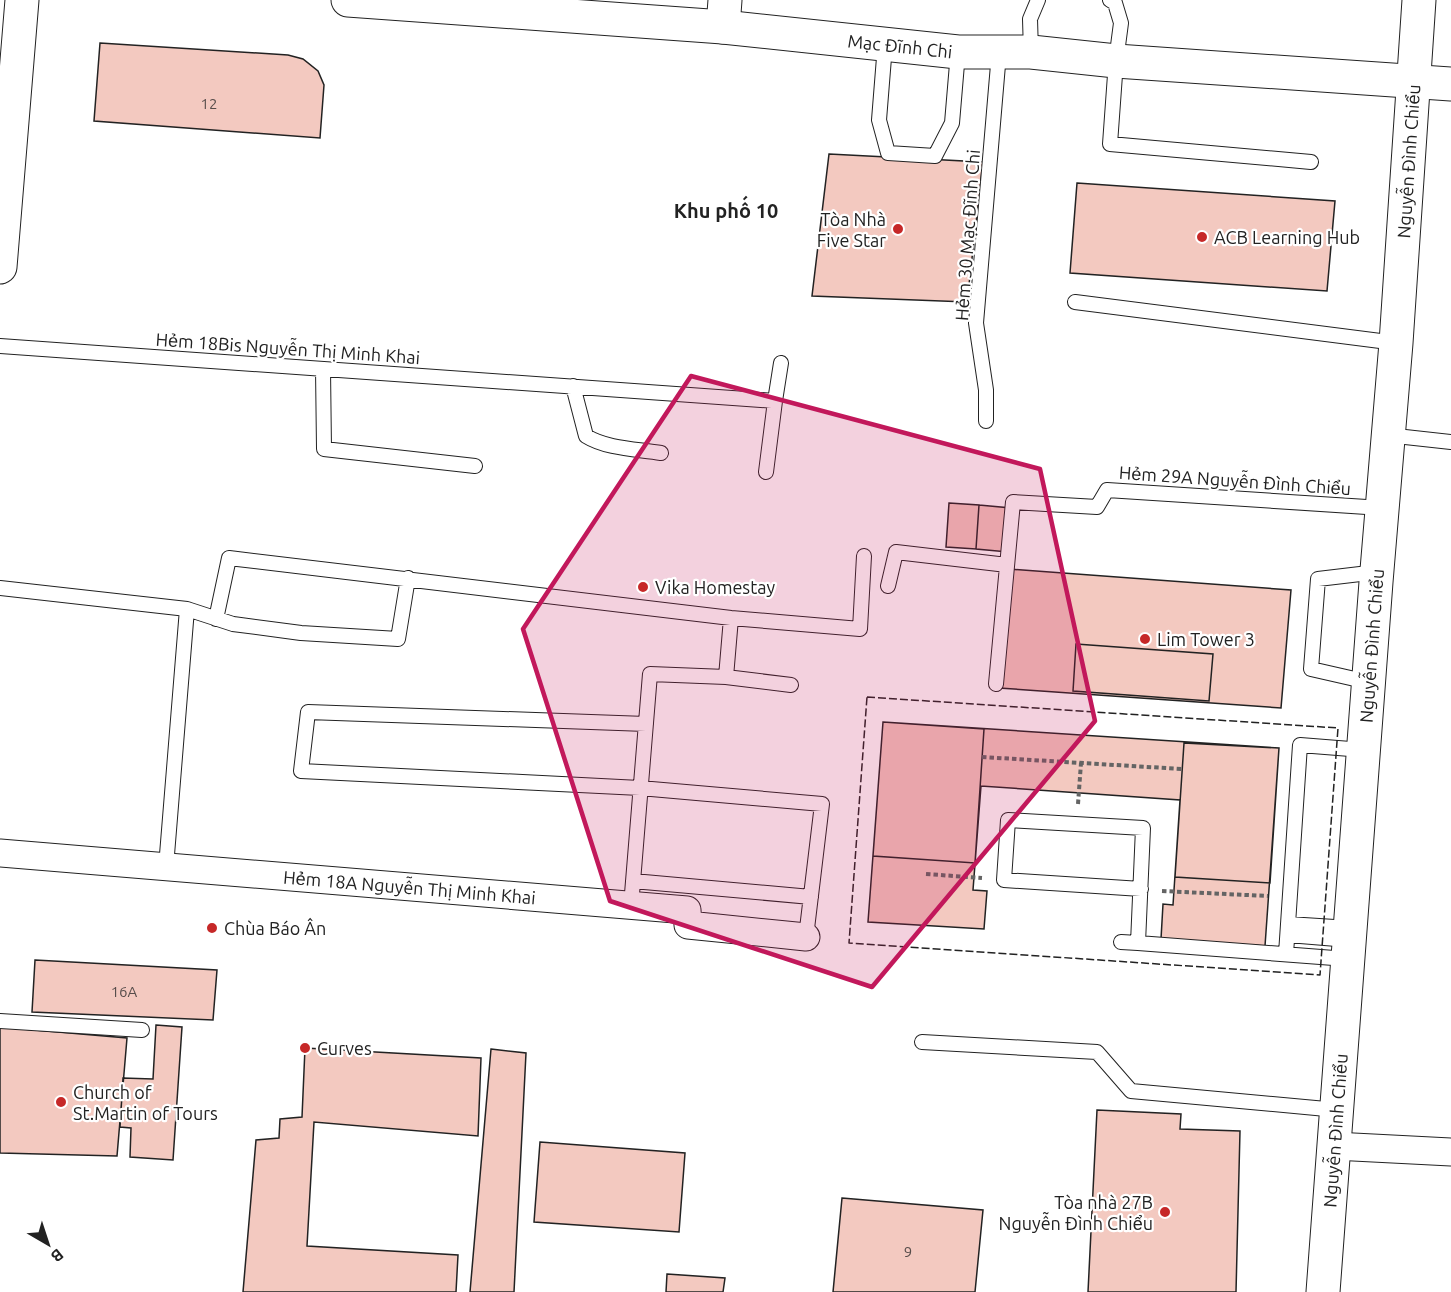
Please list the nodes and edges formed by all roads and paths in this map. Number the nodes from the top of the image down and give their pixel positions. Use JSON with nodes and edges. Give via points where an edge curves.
{"nodes":[{"id":1,"x":22,"y":0,"type":"edge"},
{"id":2,"x":348,"y":0,"type":"edge"},
{"id":3,"x":1038,"y":0,"type":"edge"},
{"id":4,"x":1110,"y":0,"type":"edge"},
{"id":5,"x":1419,"y":0,"type":"edge"},
{"id":6,"x":382,"y":1,"type":"edge"},
{"id":7,"x":724,"y":14,"type":"edge"},
{"id":8,"x":885,"y":45,"type":"junction"},
{"id":9,"x":958,"y":52,"type":"junction"},
{"id":10,"x":1015,"y":52,"type":"junction"},
{"id":11,"x":1116,"y":61,"type":"junction"},
{"id":12,"x":1413,"y":82,"type":"junction"},
{"id":13,"x":1451,"y":84,"type":"edge"},
{"id":14,"x":1311,"y":162,"type":"dead end"},
{"id":15,"x":0,"y":267,"type":"edge"},
{"id":16,"x":1075,"y":302,"type":"dead end"},
{"id":17,"x":1396,"y":343,"type":"junction"},
{"id":18,"x":0,"y":346,"type":"edge"},
{"id":19,"x":781,"y":363,"type":"dead end"},
{"id":20,"x":323,"y":369,"type":"junction"},
{"id":21,"x":573,"y":386,"type":"junction"},
{"id":22,"x":775,"y":401,"type":"junction"},
{"id":23,"x":986,"y":421,"type":"dead end"},
{"id":24,"x":1387,"y":435,"type":"junction"},
{"id":25,"x":1451,"y":442,"type":"edge"},
{"id":26,"x":661,"y":453,"type":"dead end"},
{"id":27,"x":475,"y":466,"type":"dead end"},
{"id":28,"x":766,"y":472,"type":"dead end"},
{"id":29,"x":1382,"y":508,"type":"junction"},
{"id":30,"x":864,"y":555,"type":"dead end"},
{"id":31,"x":1007,"y":565,"type":"junction"},
{"id":32,"x":1377,"y":572,"type":"junction"},
{"id":33,"x":408,"y":578,"type":"junction"},
{"id":34,"x":888,"y":586,"type":"dead end"},
{"id":35,"x":0,"y":588,"type":"edge"},
{"id":36,"x":187,"y":609,"type":"junction"},
{"id":37,"x":216,"y":618,"type":"junction"},
{"id":38,"x":731,"y":618,"type":"junction"},
{"id":39,"x":726,"y":677,"type":"junction"},
{"id":40,"x":1368,"y":682,"type":"junction"},
{"id":41,"x":996,"y":684,"type":"dead end"},
{"id":42,"x":791,"y":685,"type":"dead end"},
{"id":43,"x":646,"y":724,"type":"junction"},
{"id":44,"x":1363,"y":750,"type":"junction"},
{"id":45,"x":982,"y":758,"type":"dead end"},
{"id":46,"x":1081,"y":763,"type":"junction"},
{"id":47,"x":1182,"y":769,"type":"dead end"},
{"id":48,"x":640,"y":788,"type":"junction"},
{"id":49,"x":1078,"y":807,"type":"dead end"},
{"id":50,"x":0,"y":853,"type":"edge"},
{"id":51,"x":166,"y":867,"type":"junction"},
{"id":52,"x":1141,"y":889,"type":"junction"},
{"id":53,"x":632,"y":893,"type":"junction"},
{"id":54,"x":811,"y":897,"type":"junction"},
{"id":55,"x":1288,"y":929,"type":"junction"},
{"id":56,"x":806,"y":937,"type":"joint"},
{"id":57,"x":1121,"y":942,"type":"dead end"},
{"id":58,"x":1349,"y":942,"type":"junction"},
{"id":59,"x":1138,"y":944,"type":"junction"},
{"id":60,"x":1286,"y":954,"type":"junction"},
{"id":61,"x":0,"y":1021,"type":"edge"},
{"id":62,"x":142,"y":1030,"type":"dead end"},
{"id":63,"x":922,"y":1042,"type":"dead end"},
{"id":64,"x":1337,"y":1110,"type":"junction"},
{"id":65,"x":1334,"y":1146,"type":"junction"},
{"id":66,"x":1451,"y":1152,"type":"edge"},
{"id":67,"x":1323,"y":1292,"type":"edge"}],
"edges":[{"from":1,"to":15,"type":"main road"},
{"from":2,"to":6,"type":"main road","name":"Mạc Đĩnh Chi"},
{"from":3,"to":10,"type":"lane","name":"Hẻm 30 Mạc Đĩnh Chi"},
{"from":4,"to":11,"type":"lane","via":[[1115,3],[1121,23]]},
{"from":5,"to":12,"type":"main road","name":"Nguyễn Đình Chiểu"},
{"from":6,"to":7,"type":"main road","name":"Mạc Đĩnh Chi"},
{"from":7,"to":8,"type":"main road","name":"Mạc Đĩnh Chi"},
{"from":8,"to":9,"type":"main road","name":"Mạc Đĩnh Chi"},
{"from":8,"to":9,"type":"lane","via":[[879,120],[888,153],[935,156],[952,123]]},
{"from":9,"to":10,"type":"main road","name":"Mạc Đĩnh Chi"},
{"from":10,"to":11,"type":"main road","name":"Mạc Đĩnh Chi"},
{"from":10,"to":23,"type":"lane","name":"Hẻm 30 Mạc Đĩnh Chi","via":[[976,323],[986,390]]},
{"from":11,"to":12,"type":"main road","name":"Mạc Đĩnh Chi"},
{"from":11,"to":14,"type":"lane","via":[[1110,144]]},
{"from":12,"to":13,"type":"main road","name":"Mạc Đĩnh Chi"},
{"from":12,"to":17,"type":"main road","name":"Nguyễn Đình Chiểu"},
{"from":16,"to":17,"type":"lane"},
{"from":17,"to":24,"type":"main road","name":"Nguyễn Đình Chiểu"},
{"from":18,"to":20,"type":"lane","name":"Hẻm 18Bis Nguyễn Thị Minh Khai"},
{"from":19,"to":22,"type":"lane"},
{"from":20,"to":21,"type":"lane","name":"Hẻm 18Bis Nguyễn Thị Minh Khai"},
{"from":20,"to":27,"type":"lane","via":[[324,449]]},
{"from":21,"to":22,"type":"lane","name":"Hẻm 18Bis Nguyễn Thị Minh Khai"},
{"from":21,"to":26,"type":"lane","via":[[586,436],[602,443]]},
{"from":22,"to":28,"type":"lane"},
{"from":24,"to":25,"type":"lane"},
{"from":24,"to":29,"type":"main road","name":"Nguyễn Đình Chiểu"},
{"from":29,"to":31,"type":"lane","name":"Hẻm 29A Nguyễn Đình Chiểu","via":[[1107,490],[1097,507],[1013,502]]},
{"from":29,"to":32,"type":"main road","name":"Nguyễn Đình Chiểu"},
{"from":30,"to":38,"type":"lane","via":[[860,629]]},
{"from":31,"to":34,"type":"lane","via":[[896,552]]},
{"from":31,"to":41,"type":"lane","name":"Hẻm 29A Nguyễn Đình Chiểu"},
{"from":32,"to":40,"type":"main road","name":"Nguyễn Đình Chiểu"},
{"from":32,"to":40,"type":"lane","via":[[1318,579],[1311,669]]},
{"from":33,"to":37,"type":"lane","via":[[229,558]]},
{"from":33,"to":37,"type":"lane","via":[[398,639],[302,633],[232,624]]},
{"from":33,"to":38,"type":"lane"},
{"from":35,"to":36,"type":"lane"},
{"from":36,"to":37,"type":"lane"},
{"from":36,"to":51,"type":"lane"},
{"from":38,"to":39,"type":"lane"},
{"from":39,"to":42,"type":"lane"},
{"from":39,"to":43,"type":"lane","via":[[650,674]]},
{"from":40,"to":44,"type":"main road","name":"Nguyễn Đình Chiểu"},
{"from":43,"to":48,"type":"lane"},
{"from":43,"to":48,"type":"lane","via":[[308,712],[301,771]]},
{"from":44,"to":55,"type":"lane","via":[[1300,745]]},
{"from":44,"to":58,"type":"main road","name":"Nguyễn Đình Chiểu"},
{"from":45,"to":46,"type":"path"},
{"from":46,"to":47,"type":"path"},
{"from":46,"to":49,"type":"path"},
{"from":48,"to":53,"type":"lane"},
{"from":48,"to":54,"type":"lane","via":[[822,804]]},
{"from":50,"to":51,"type":"street","name":"Hẻm 18A Nguyễn Thị Minh Khai"},
{"from":51,"to":53,"type":"street","name":"Hẻm 18A Nguyễn Thị Minh Khai"},
{"from":52,"to":52,"type":"lane","via":[[1143,828],[1008,819],[1004,880]]},
{"from":52,"to":59,"type":"lane"},
{"from":53,"to":54,"type":"lane"},
{"from":53,"to":56,"type":"street","name":"Hẻm 18A Nguyễn Thị Minh Khai","via":[[687,910],[688,925]]},
{"from":54,"to":56,"type":"lane"},
{"from":55,"to":58,"type":"lane"},
{"from":55,"to":60,"type":"lane"},
{"from":57,"to":59,"type":"lane"},
{"from":58,"to":60,"type":"lane"},
{"from":58,"to":64,"type":"main road","name":"Nguyễn Đình Chiểu"},
{"from":59,"to":60,"type":"lane"},
{"from":61,"to":62,"type":"lane"},
{"from":63,"to":64,"type":"lane","via":[[1097,1052],[1131,1091]]},
{"from":64,"to":65,"type":"main road","name":"Nguyễn Đình Chiểu"},
{"from":65,"to":66,"type":"street"},
{"from":65,"to":67,"type":"main road","name":"Nguyễn Đình Chiểu"}]}
